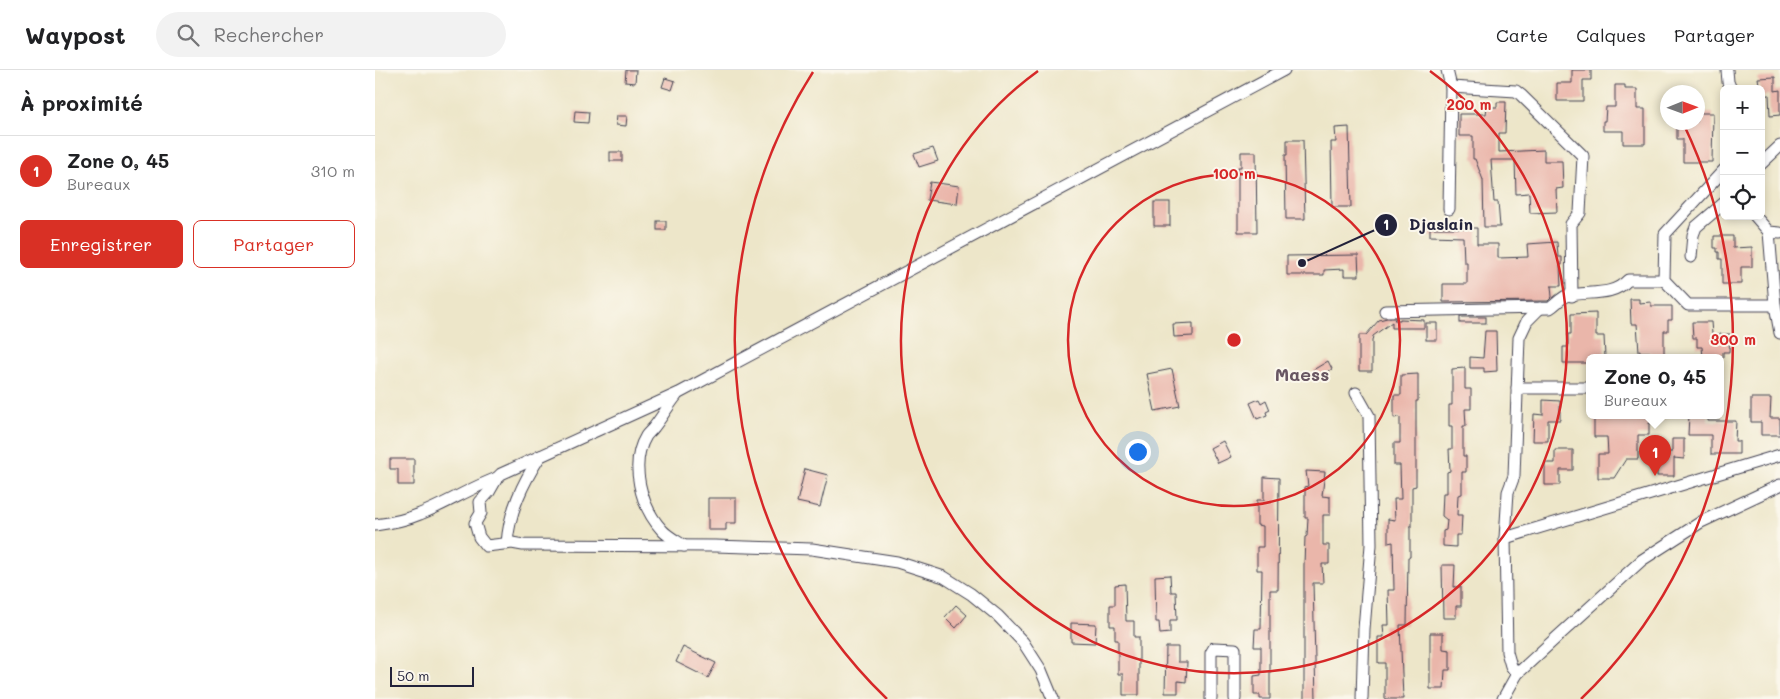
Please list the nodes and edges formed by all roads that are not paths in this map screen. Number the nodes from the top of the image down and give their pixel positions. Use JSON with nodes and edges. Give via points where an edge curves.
{"nodes":[{"id":1,"x":1284,"y":70,"type":"edge"},
{"id":2,"x":1447,"y":70,"type":"edge"},
{"id":3,"x":1727,"y":70,"type":"edge"},
{"id":4,"x":1729,"y":85,"type":"edge"},
{"id":5,"x":1451,"y":87,"type":"junction"},
{"id":6,"x":1780,"y":146,"type":"edge"},
{"id":7,"x":1765,"y":160,"type":"edge"},
{"id":8,"x":1720,"y":174,"type":"edge"},
{"id":9,"x":1720,"y":206,"type":"edge"},
{"id":10,"x":1449,"y":209,"type":"dead end"},
{"id":11,"x":1760,"y":220,"type":"edge"},
{"id":12,"x":1774,"y":232,"type":"edge"},
{"id":13,"x":1691,"y":257,"type":"dead end"},
{"id":14,"x":1664,"y":280,"type":"junction"},
{"id":15,"x":1572,"y":296,"type":"junction"},
{"id":16,"x":1775,"y":305,"type":"junction"},
{"id":17,"x":1540,"y":308,"type":"junction"},
{"id":18,"x":1385,"y":311,"type":"dead end"},
{"id":19,"x":1780,"y":333,"type":"edge"},
{"id":20,"x":1517,"y":388,"type":"junction"},
{"id":21,"x":1586,"y":388,"type":"edge"},
{"id":22,"x":679,"y":392,"type":"junction"},
{"id":23,"x":1357,"y":393,"type":"dead end"},
{"id":24,"x":1780,"y":454,"type":"edge"},
{"id":25,"x":540,"y":456,"type":"junction"},
{"id":26,"x":497,"y":478,"type":"junction"},
{"id":27,"x":1780,"y":485,"type":"edge"},
{"id":28,"x":375,"y":525,"type":"edge"},
{"id":29,"x":1505,"y":538,"type":"junction"},
{"id":30,"x":507,"y":544,"type":"junction"},
{"id":31,"x":684,"y":546,"type":"junction"},
{"id":32,"x":1517,"y":674,"type":"junction"},
{"id":33,"x":1053,"y":699,"type":"edge"},
{"id":34,"x":1211,"y":699,"type":"edge"},
{"id":35,"x":1235,"y":699,"type":"edge"},
{"id":36,"x":1362,"y":699,"type":"edge"},
{"id":37,"x":1503,"y":699,"type":"edge"}],
"edges":[{"from":1,"to":22,"type":"street"},
{"from":2,"to":5,"type":"street"},
{"from":3,"to":4,"type":"street"},
{"from":5,"to":10,"type":"street"},
{"from":5,"to":15,"type":"street","via":[[1516,91],[1583,156],[1580,213],[1571,224]]},
{"from":6,"to":7,"type":"street"},
{"from":8,"to":14,"type":"street","via":[[1665,234]]},
{"from":9,"to":13,"type":"street","via":[[1696,227]]},
{"from":11,"to":12,"type":"street"},
{"from":12,"to":16,"type":"street"},
{"from":14,"to":15,"type":"street","via":[[1628,280],[1608,291]]},
{"from":14,"to":16,"type":"street","via":[[1689,305]]},
{"from":15,"to":17,"type":"street","via":[[1566,296],[1550,308]]},
{"from":16,"to":19,"type":"street"},
{"from":17,"to":18,"type":"street"},
{"from":17,"to":20,"type":"street","via":[[1527,321],[1519,338]]},
{"from":20,"to":21,"type":"street"},
{"from":20,"to":29,"type":"street","via":[[1515,476],[1508,492]]},
{"from":22,"to":25,"type":"street"},
{"from":22,"to":31,"type":"street","via":[[646,435],[641,448],[638,482],[643,498],[662,530]]},
{"from":23,"to":36,"type":"street","via":[[1369,416],[1371,544]]},
{"from":24,"to":29,"type":"street"},
{"from":25,"to":26,"type":"street"},
{"from":25,"to":30,"type":"street","via":[[517,500],[508,527]]},
{"from":26,"to":28,"type":"street","via":[[420,514]]},
{"from":26,"to":30,"type":"street","via":[[480,502],[481,513],[475,523],[486,546]]},
{"from":27,"to":32,"type":"street","via":[[1701,522],[1642,560]]},
{"from":29,"to":32,"type":"street","via":[[1507,652]]},
{"from":30,"to":31,"type":"street"},
{"from":31,"to":33,"type":"street","via":[[812,550],[897,562],[944,577],[985,605],[1023,642],[1041,670]]},
{"from":32,"to":37,"type":"street"},
{"from":34,"to":35,"type":"street","via":[[1211,653],[1214,648],[1224,647],[1235,649]]}]}
